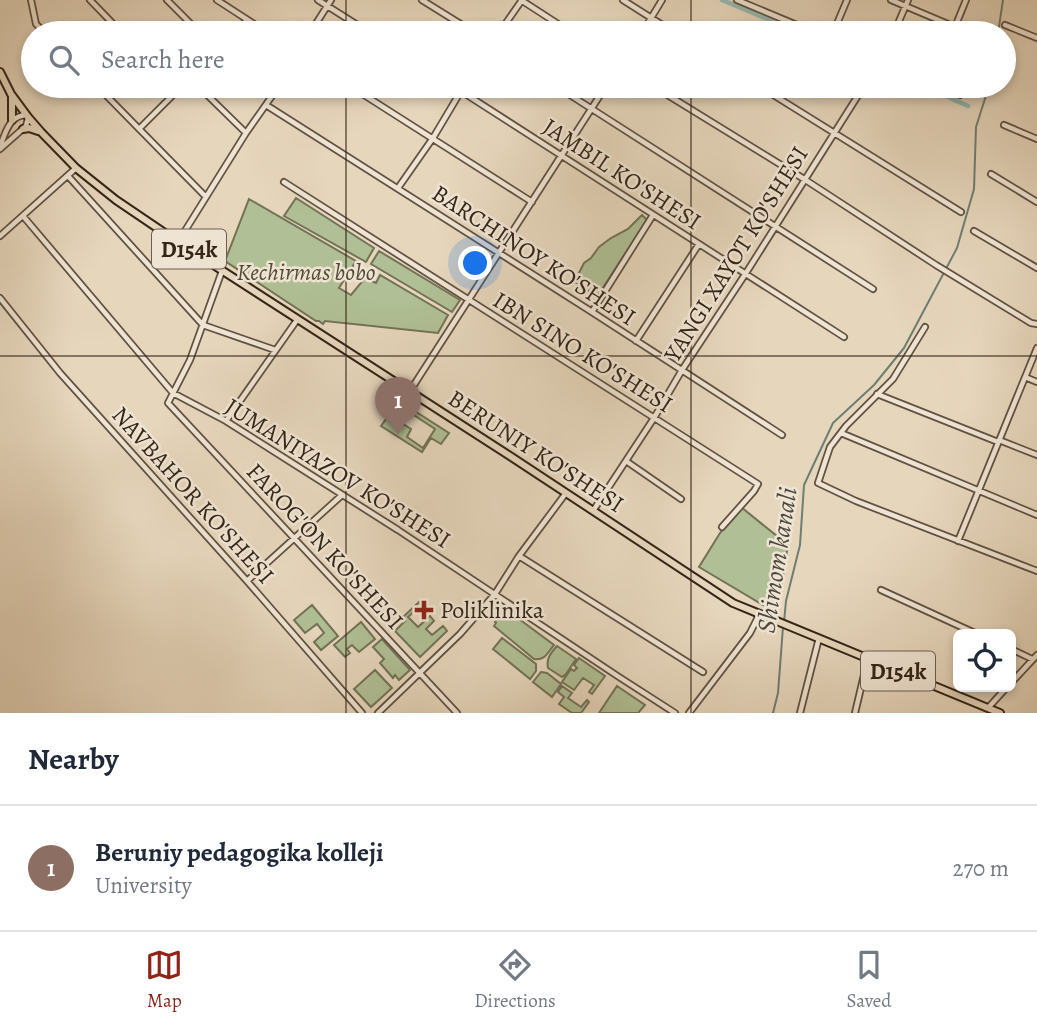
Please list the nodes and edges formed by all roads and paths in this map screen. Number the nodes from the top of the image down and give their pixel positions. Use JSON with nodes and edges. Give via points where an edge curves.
{"nodes":[{"id":1,"x":31,"y":0,"type":"edge"},
{"id":2,"x":90,"y":0,"type":"edge"},
{"id":3,"x":167,"y":0,"type":"edge"},
{"id":4,"x":217,"y":0,"type":"edge"},
{"id":5,"x":318,"y":0,"type":"edge"},
{"id":6,"x":331,"y":0,"type":"edge"},
{"id":7,"x":422,"y":0,"type":"edge"},
{"id":8,"x":522,"y":0,"type":"edge"},
{"id":9,"x":623,"y":0,"type":"edge"},
{"id":10,"x":662,"y":0,"type":"edge"},
{"id":11,"x":737,"y":0,"type":"edge"},
{"id":12,"x":848,"y":0,"type":"edge"},
{"id":13,"x":891,"y":0,"type":"edge"},
{"id":14,"x":908,"y":0,"type":"edge"},
{"id":15,"x":966,"y":0,"type":"edge"},
{"id":16,"x":327,"y":6,"type":"junction"},
{"id":17,"x":905,"y":6,"type":"junction"},
{"id":18,"x":651,"y":19,"type":"junction"},
{"id":19,"x":247,"y":20,"type":"edge"},
{"id":20,"x":35,"y":21,"type":"edge"},
{"id":21,"x":110,"y":21,"type":"edge"},
{"id":22,"x":188,"y":21,"type":"edge"},
{"id":23,"x":318,"y":21,"type":"edge"},
{"id":24,"x":351,"y":21,"type":"edge"},
{"id":25,"x":456,"y":21,"type":"edge"},
{"id":26,"x":507,"y":21,"type":"edge"},
{"id":27,"x":554,"y":21,"type":"edge"},
{"id":28,"x":654,"y":21,"type":"edge"},
{"id":29,"x":787,"y":21,"type":"edge"},
{"id":30,"x":838,"y":21,"type":"edge"},
{"id":31,"x":899,"y":21,"type":"edge"},
{"id":32,"x":941,"y":21,"type":"edge"},
{"id":33,"x":957,"y":21,"type":"edge"},
{"id":34,"x":1016,"y":29,"type":"edge"},
{"id":35,"x":1037,"y":38,"type":"edge"},
{"id":36,"x":0,"y":72,"type":"edge"},
{"id":37,"x":12,"y":94,"type":"junction"},
{"id":38,"x":109,"y":98,"type":"edge"},
{"id":39,"x":166,"y":98,"type":"edge"},
{"id":40,"x":210,"y":98,"type":"edge"},
{"id":41,"x":271,"y":98,"type":"edge"},
{"id":42,"x":369,"y":98,"type":"edge"},
{"id":43,"x":456,"y":98,"type":"edge"},
{"id":44,"x":477,"y":98,"type":"edge"},
{"id":45,"x":575,"y":98,"type":"edge"},
{"id":46,"x":599,"y":98,"type":"edge"},
{"id":47,"x":672,"y":98,"type":"edge"},
{"id":48,"x":778,"y":98,"type":"edge"},
{"id":49,"x":856,"y":98,"type":"edge"},
{"id":50,"x":267,"y":105,"type":"junction"},
{"id":51,"x":592,"y":109,"type":"junction"},
{"id":52,"x":27,"y":116,"type":"junction"},
{"id":53,"x":12,"y":120,"type":"junction"},
{"id":54,"x":1004,"y":125,"type":"dead end"},
{"id":55,"x":23,"y":129,"type":"junction"},
{"id":56,"x":139,"y":129,"type":"junction"},
{"id":57,"x":41,"y":132,"type":"junction"},
{"id":58,"x":833,"y":132,"type":"junction"},
{"id":59,"x":246,"y":133,"type":"junction"},
{"id":60,"x":433,"y":138,"type":"junction"},
{"id":61,"x":1037,"y":139,"type":"edge"},
{"id":62,"x":0,"y":148,"type":"edge"},
{"id":63,"x":561,"y":156,"type":"junction"},
{"id":64,"x":76,"y":168,"type":"junction"},
{"id":65,"x":991,"y":174,"type":"dead end"},
{"id":66,"x":68,"y":176,"type":"junction"},
{"id":67,"x":804,"y":179,"type":"junction"},
{"id":68,"x":284,"y":182,"type":"dead end"},
{"id":69,"x":398,"y":188,"type":"junction"},
{"id":70,"x":206,"y":197,"type":"junction"},
{"id":71,"x":532,"y":202,"type":"junction"},
{"id":72,"x":1037,"y":202,"type":"edge"},
{"id":73,"x":961,"y":212,"type":"dead end"},
{"id":74,"x":653,"y":215,"type":"junction"},
{"id":75,"x":23,"y":216,"type":"junction"},
{"id":76,"x":774,"y":226,"type":"junction"},
{"id":77,"x":974,"y":231,"type":"dead end"},
{"id":78,"x":0,"y":236,"type":"edge"},
{"id":79,"x":178,"y":242,"type":"junction"},
{"id":80,"x":699,"y":244,"type":"junction"},
{"id":81,"x":499,"y":253,"type":"junction"},
{"id":82,"x":1037,"y":268,"type":"edge"},
{"id":83,"x":222,"y":271,"type":"junction"},
{"id":84,"x":746,"y":273,"type":"junction"},
{"id":85,"x":873,"y":289,"type":"dead end"},
{"id":86,"x":0,"y":298,"type":"edge"},
{"id":87,"x":468,"y":299,"type":"junction"},
{"id":88,"x":592,"y":312,"type":"junction"},
{"id":89,"x":297,"y":320,"type":"junction"},
{"id":90,"x":1037,"y":324,"type":"edge"},
{"id":91,"x":203,"y":325,"type":"junction"},
{"id":92,"x":925,"y":327,"type":"dead end"},
{"id":93,"x":844,"y":337,"type":"dead end"},
{"id":94,"x":636,"y":341,"type":"junction"},
{"id":95,"x":1037,"y":348,"type":"edge"},
{"id":96,"x":275,"y":350,"type":"junction"},
{"id":97,"x":682,"y":370,"type":"junction"},
{"id":98,"x":1025,"y":377,"type":"junction"},
{"id":99,"x":1037,"y":382,"type":"edge"},
{"id":100,"x":410,"y":392,"type":"junction"},
{"id":101,"x":173,"y":393,"type":"junction"},
{"id":102,"x":877,"y":394,"type":"junction"},
{"id":103,"x":654,"y":418,"type":"junction"},
{"id":104,"x":226,"y":421,"type":"junction"},
{"id":105,"x":841,"y":433,"type":"junction"},
{"id":106,"x":782,"y":435,"type":"dead end"},
{"id":107,"x":998,"y":441,"type":"junction"},
{"id":108,"x":1037,"y":456,"type":"edge"},
{"id":109,"x":626,"y":461,"type":"junction"},
{"id":110,"x":979,"y":492,"type":"junction"},
{"id":111,"x":566,"y":493,"type":"junction"},
{"id":112,"x":342,"y":495,"type":"junction"},
{"id":113,"x":681,"y":499,"type":"dead end"},
{"id":114,"x":593,"y":511,"type":"junction"},
{"id":115,"x":1037,"y":515,"type":"edge"},
{"id":116,"x":722,"y":527,"type":"dead end"},
{"id":117,"x":295,"y":538,"type":"junction"},
{"id":118,"x":958,"y":541,"type":"junction"},
{"id":119,"x":519,"y":556,"type":"junction"},
{"id":120,"x":1037,"y":571,"type":"edge"},
{"id":121,"x":247,"y":581,"type":"junction"},
{"id":122,"x":881,"y":590,"type":"dead end"},
{"id":123,"x":495,"y":594,"type":"junction"},
{"id":124,"x":760,"y":615,"type":"junction"},
{"id":125,"x":967,"y":629,"type":"edge"},
{"id":126,"x":819,"y":638,"type":"junction"},
{"id":127,"x":1016,"y":650,"type":"edge"},
{"id":128,"x":1036,"y":656,"type":"edge"},
{"id":129,"x":868,"y":658,"type":"junction"},
{"id":130,"x":703,"y":672,"type":"dead end"},
{"id":131,"x":420,"y":674,"type":"junction"},
{"id":132,"x":1016,"y":677,"type":"edge"},
{"id":133,"x":1003,"y":692,"type":"edge"},
{"id":134,"x":988,"y":708,"type":"junction"},
{"id":135,"x":362,"y":713,"type":"edge"},
{"id":136,"x":378,"y":713,"type":"edge"},
{"id":137,"x":457,"y":713,"type":"edge"},
{"id":138,"x":675,"y":713,"type":"edge"},
{"id":139,"x":689,"y":713,"type":"edge"},
{"id":140,"x":800,"y":713,"type":"edge"},
{"id":141,"x":855,"y":713,"type":"edge"},
{"id":142,"x":1000,"y":713,"type":"edge"}],
"edges":[{"from":1,"to":20,"type":"street"},
{"from":2,"to":21,"type":"street"},
{"from":3,"to":22,"type":"street"},
{"from":4,"to":19,"type":"street"},
{"from":5,"to":16,"type":"street"},
{"from":6,"to":16,"type":"street"},
{"from":7,"to":25,"type":"street"},
{"from":8,"to":26,"type":"street"},
{"from":8,"to":27,"type":"street"},
{"from":9,"to":18,"type":"street"},
{"from":10,"to":18,"type":"street"},
{"from":11,"to":29,"type":"street"},
{"from":12,"to":30,"type":"street"},
{"from":13,"to":17,"type":"street"},
{"from":14,"to":17,"type":"street"},
{"from":15,"to":33,"type":"street"},
{"from":16,"to":23,"type":"street"},
{"from":16,"to":24,"type":"street"},
{"from":17,"to":31,"type":"street"},
{"from":17,"to":32,"type":"street"},
{"from":18,"to":28,"type":"street"},
{"from":34,"to":35,"type":"street"},
{"from":36,"to":37,"type":"main road","name":"BERUNIY KO'SHESI","number":"D154k"},
{"from":37,"to":52,"type":"main road","name":"BERUNIY KO'SHESI","number":"D154k"},
{"from":37,"to":53,"type":"main road"},
{"from":38,"to":56,"type":"street"},
{"from":39,"to":56,"type":"street"},
{"from":40,"to":59,"type":"street"},
{"from":41,"to":50,"type":"street"},
{"from":42,"to":60,"type":"street"},
{"from":43,"to":60,"type":"street"},
{"from":44,"to":63,"type":"street","name":"JAMBIL KO'SHESI"},
{"from":45,"to":51,"type":"street"},
{"from":46,"to":51,"type":"street"},
{"from":47,"to":67,"type":"street"},
{"from":48,"to":58,"type":"street"},
{"from":49,"to":58,"type":"street","name":"YANGI XAYOT KO'SHESI"},
{"from":50,"to":59,"type":"street"},
{"from":50,"to":69,"type":"street","name":"BARCHINOY KO'SHESI"},
{"from":51,"to":63,"type":"street"},
{"from":51,"to":76,"type":"street"},
{"from":52,"to":53,"type":"street"},
{"from":52,"to":55,"type":"street"},
{"from":52,"to":57,"type":"main road","name":"BERUNIY KO'SHESI","number":"D154k"},
{"from":53,"to":62,"type":"street"},
{"from":54,"to":61,"type":"street"},
{"from":55,"to":57,"type":"main road"},
{"from":55,"to":62,"type":"street"},
{"from":56,"to":70,"type":"street"},
{"from":57,"to":64,"type":"main road","name":"BERUNIY KO'SHESI","number":"D154k"},
{"from":58,"to":67,"type":"street","name":"YANGI XAYOT KO'SHESI"},
{"from":58,"to":73,"type":"street"},
{"from":59,"to":70,"type":"street"},
{"from":60,"to":69,"type":"street"},
{"from":60,"to":71,"type":"street"},
{"from":63,"to":71,"type":"street"},
{"from":63,"to":74,"type":"street","name":"JAMBIL KO'SHESI"},
{"from":64,"to":66,"type":"street"},
{"from":64,"to":79,"type":"main road","name":"BERUNIY KO'SHESI","number":"D154k"},
{"from":65,"to":72,"type":"street"},
{"from":66,"to":75,"type":"street"},
{"from":66,"to":91,"type":"street"},
{"from":67,"to":76,"type":"street","name":"YANGI XAYOT KO'SHESI"},
{"from":67,"to":90,"type":"street","via":[[953,276]]},
{"from":68,"to":87,"type":"street","name":"IBN SINO KO'SHESI"},
{"from":69,"to":81,"type":"street","name":"BARCHINOY KO'SHESI"},
{"from":70,"to":79,"type":"street"},
{"from":71,"to":81,"type":"street"},
{"from":74,"to":80,"type":"street","name":"JAMBIL KO'SHESI"},
{"from":74,"to":88,"type":"street"},
{"from":75,"to":78,"type":"street"},
{"from":75,"to":101,"type":"street","name":"JUMANIYAZOV KO'SHESI"},
{"from":76,"to":84,"type":"street","name":"YANGI XAYOT KO'SHESI"},
{"from":76,"to":85,"type":"street"},
{"from":77,"to":82,"type":"street"},
{"from":79,"to":83,"type":"main road","name":"BERUNIY KO'SHESI","number":"D154k"},
{"from":80,"to":84,"type":"street","name":"JAMBIL KO'SHESI"},
{"from":80,"to":94,"type":"street"},
{"from":81,"to":87,"type":"street"},
{"from":81,"to":88,"type":"street","name":"BARCHINOY KO'SHESI"},
{"from":83,"to":89,"type":"main road","name":"BERUNIY KO'SHESI","number":"D154k"},
{"from":83,"to":91,"type":"street"},
{"from":84,"to":93,"type":"street","name":"JAMBIL KO'SHESI"},
{"from":84,"to":97,"type":"street","name":"YANGI XAYOT KO'SHESI"},
{"from":86,"to":121,"type":"street","name":"NAVBAHOR KO'SHESI","via":[[60,373]]},
{"from":87,"to":100,"type":"street"},
{"from":87,"to":103,"type":"street","name":"IBN SINO KO'SHESI"},
{"from":88,"to":94,"type":"street","name":"BARCHINOY KO'SHESI"},
{"from":89,"to":96,"type":"street"},
{"from":89,"to":100,"type":"main road","name":"BERUNIY KO'SHESI","number":"D154k"},
{"from":91,"to":96,"type":"street"},
{"from":91,"to":101,"type":"street"},
{"from":92,"to":102,"type":"street"},
{"from":94,"to":97,"type":"street","name":"BARCHINOY KO'SHESI"},
{"from":95,"to":98,"type":"street"},
{"from":96,"to":104,"type":"street"},
{"from":97,"to":103,"type":"street","name":"YANGI XAYOT KO'SHESI"},
{"from":97,"to":106,"type":"street","name":"BARCHINOY KO'SHESI"},
{"from":98,"to":99,"type":"street"},
{"from":98,"to":107,"type":"street"},
{"from":100,"to":111,"type":"main road","name":"BERUNIY KO'SHESI","number":"D154k"},
{"from":101,"to":104,"type":"street","name":"JUMANIYAZOV KO'SHESI"},
{"from":101,"to":117,"type":"street","name":"FAROG'ON KO'SHESI","via":[[168,403]]},
{"from":102,"to":105,"type":"street"},
{"from":102,"to":107,"type":"street"},
{"from":103,"to":109,"type":"street","name":"YANGI XAYOT KO'SHESI"},
{"from":103,"to":116,"type":"street","name":"IBN SINO KO'SHESI","via":[[758,484]]},
{"from":104,"to":112,"type":"street","name":"JUMANIYAZOV KO'SHESI"},
{"from":105,"to":110,"type":"street"},
{"from":105,"to":118,"type":"street","via":[[830,447],[818,483]]},
{"from":107,"to":108,"type":"street"},
{"from":107,"to":110,"type":"street"},
{"from":109,"to":113,"type":"street"},
{"from":109,"to":114,"type":"street","name":"YANGI XAYOT KO'SHESI"},
{"from":110,"to":115,"type":"street"},
{"from":110,"to":118,"type":"street"},
{"from":111,"to":114,"type":"main road","name":"BERUNIY KO'SHESI","number":"D154k"},
{"from":111,"to":119,"type":"street"},
{"from":112,"to":117,"type":"street"},
{"from":112,"to":123,"type":"street","name":"JUMANIYAZOV KO'SHESI"},
{"from":114,"to":124,"type":"main road","name":"BERUNIY KO'SHESI","number":"D154k","via":[[733,603]]},
{"from":117,"to":121,"type":"street"},
{"from":117,"to":131,"type":"street","name":"FAROG'ON KO'SHESI"},
{"from":118,"to":120,"type":"street"},
{"from":119,"to":123,"type":"street"},
{"from":119,"to":130,"type":"street"},
{"from":121,"to":135,"type":"street","name":"NAVBAHOR KO'SHESI"},
{"from":122,"to":125,"type":"street"},
{"from":123,"to":131,"type":"street"},
{"from":123,"to":138,"type":"street","name":"JUMANIYAZOV KO'SHESI"},
{"from":124,"to":126,"type":"main road","name":"BERUNIY KO'SHESI","number":"D154k"},
{"from":124,"to":139,"type":"street"},
{"from":126,"to":129,"type":"main road","name":"BERUNIY KO'SHESI","number":"D154k"},
{"from":126,"to":140,"type":"street"},
{"from":127,"to":128,"type":"street"},
{"from":128,"to":132,"type":"street"},
{"from":129,"to":134,"type":"main road","name":"BERUNIY KO'SHESI","number":"D154k"},
{"from":129,"to":141,"type":"street"},
{"from":131,"to":136,"type":"street"},
{"from":131,"to":137,"type":"street","name":"FAROG'ON KO'SHESI"},
{"from":133,"to":134,"type":"street"},
{"from":134,"to":142,"type":"main road","name":"BERUNIY KO'SHESI","number":"D154k"}]}
